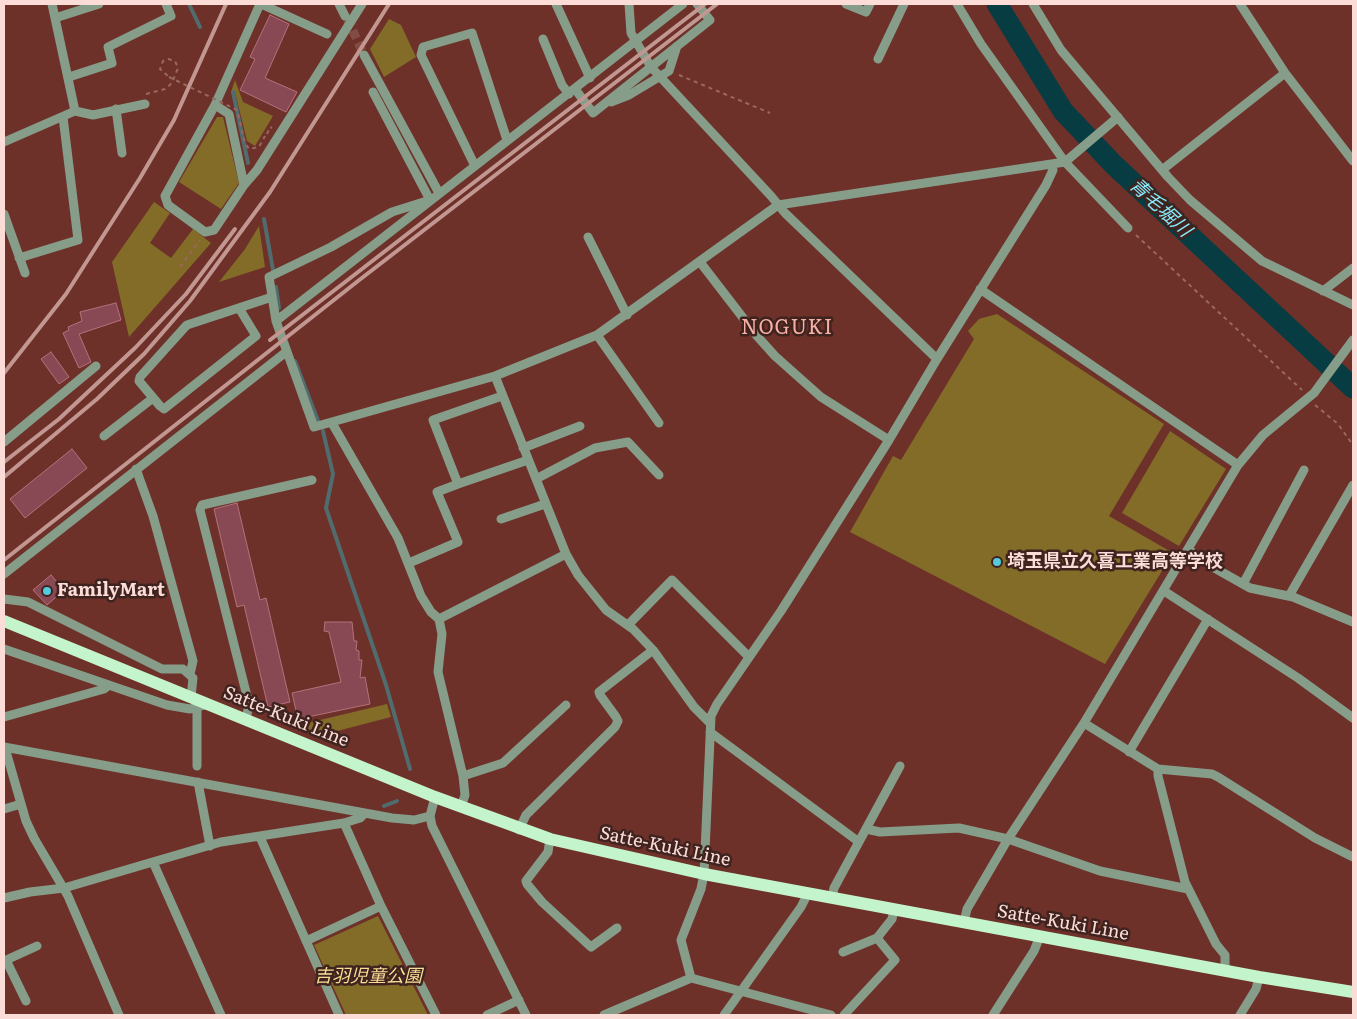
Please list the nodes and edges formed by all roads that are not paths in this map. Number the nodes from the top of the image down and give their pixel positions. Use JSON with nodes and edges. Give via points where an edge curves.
{"nodes":[{"id":1,"x":52,"y":4,"type":"edge"},
{"id":2,"x":100,"y":4,"type":"edge"},
{"id":3,"x":166,"y":4,"type":"edge"},
{"id":4,"x":260,"y":4,"type":"edge"},
{"id":5,"x":340,"y":4,"type":"edge"},
{"id":6,"x":362,"y":4,"type":"edge"},
{"id":7,"x":556,"y":4,"type":"edge"},
{"id":8,"x":629,"y":4,"type":"edge"},
{"id":9,"x":684,"y":4,"type":"edge"},
{"id":10,"x":697,"y":4,"type":"edge"},
{"id":11,"x":846,"y":4,"type":"edge"},
{"id":12,"x":870,"y":4,"type":"edge"},
{"id":13,"x":904,"y":4,"type":"edge"},
{"id":14,"x":957,"y":4,"type":"edge"},
{"id":15,"x":1032,"y":4,"type":"edge"},
{"id":16,"x":1240,"y":4,"type":"edge"},
{"id":17,"x":346,"y":16,"type":"tunnel mouth"},
{"id":18,"x":55,"y":18,"type":"junction"},
{"id":19,"x":327,"y":34,"type":"dead end"},
{"id":20,"x":543,"y":39,"type":"dead end"},
{"id":21,"x":635,"y":42,"type":"junction"},
{"id":22,"x":677,"y":46,"type":"junction"},
{"id":23,"x":364,"y":55,"type":"tunnel mouth"},
{"id":24,"x":878,"y":59,"type":"dead end"},
{"id":25,"x":651,"y":67,"type":"junction"},
{"id":26,"x":1285,"y":73,"type":"junction"},
{"id":27,"x":69,"y":77,"type":"junction"},
{"id":28,"x":660,"y":77,"type":"junction"},
{"id":29,"x":590,"y":78,"type":"junction"},
{"id":30,"x":373,"y":92,"type":"dead end"},
{"id":31,"x":572,"y":92,"type":"junction"},
{"id":32,"x":145,"y":104,"type":"dead end"},
{"id":33,"x":215,"y":105,"type":"junction"},
{"id":34,"x":604,"y":105,"type":"junction"},
{"id":35,"x":75,"y":110,"type":"junction"},
{"id":36,"x":116,"y":110,"type":"junction"},
{"id":37,"x":63,"y":117,"type":"junction"},
{"id":38,"x":1116,"y":119,"type":"junction"},
{"id":39,"x":507,"y":140,"type":"junction"},
{"id":40,"x":4,"y":142,"type":"edge"},
{"id":41,"x":122,"y":153,"type":"dead end"},
{"id":42,"x":1067,"y":160,"type":"junction"},
{"id":43,"x":1353,"y":161,"type":"edge"},
{"id":44,"x":1052,"y":164,"type":"junction"},
{"id":45,"x":475,"y":166,"type":"junction"},
{"id":46,"x":1162,"y":170,"type":"junction"},
{"id":47,"x":244,"y":185,"type":"junction"},
{"id":48,"x":439,"y":193,"type":"junction"},
{"id":49,"x":430,"y":200,"type":"junction"},
{"id":50,"x":778,"y":205,"type":"junction"},
{"id":51,"x":4,"y":214,"type":"edge"},
{"id":52,"x":1128,"y":228,"type":"road end"},
{"id":53,"x":588,"y":238,"type":"dead end"},
{"id":54,"x":20,"y":258,"type":"junction"},
{"id":55,"x":700,"y":262,"type":"junction"},
{"id":56,"x":1353,"y":268,"type":"edge"},
{"id":57,"x":25,"y":273,"type":"dead end"},
{"id":58,"x":980,"y":289,"type":"junction"},
{"id":59,"x":1323,"y":291,"type":"junction"},
{"id":60,"x":272,"y":297,"type":"junction"},
{"id":61,"x":1353,"y":306,"type":"edge"},
{"id":62,"x":239,"y":308,"type":"junction"},
{"id":63,"x":627,"y":315,"type":"junction"},
{"id":64,"x":276,"y":321,"type":"junction"},
{"id":65,"x":597,"y":335,"type":"junction"},
{"id":66,"x":1353,"y":340,"type":"edge"},
{"id":67,"x":286,"y":352,"type":"junction"},
{"id":68,"x":937,"y":359,"type":"junction"},
{"id":69,"x":96,"y":366,"type":"dead end"},
{"id":70,"x":495,"y":376,"type":"junction"},
{"id":71,"x":502,"y":396,"type":"junction"},
{"id":72,"x":154,"y":398,"type":"junction"},
{"id":73,"x":332,"y":423,"type":"junction"},
{"id":74,"x":659,"y":423,"type":"dead end"},
{"id":75,"x":580,"y":426,"type":"dead end"},
{"id":76,"x":104,"y":436,"type":"dead end"},
{"id":77,"x":889,"y":440,"type":"junction"},
{"id":78,"x":4,"y":442,"type":"edge"},
{"id":79,"x":523,"y":448,"type":"junction"},
{"id":80,"x":528,"y":460,"type":"junction"},
{"id":81,"x":1238,"y":465,"type":"junction"},
{"id":82,"x":136,"y":469,"type":"junction"},
{"id":83,"x":1304,"y":470,"type":"dead end"},
{"id":84,"x":659,"y":475,"type":"dead end"},
{"id":85,"x":536,"y":479,"type":"junction"},
{"id":86,"x":312,"y":480,"type":"dead end"},
{"id":87,"x":458,"y":484,"type":"junction"},
{"id":88,"x":1353,"y":485,"type":"edge"},
{"id":89,"x":545,"y":504,"type":"junction"},
{"id":90,"x":501,"y":518,"type":"dead end"},
{"id":91,"x":1189,"y":550,"type":"junction"},
{"id":92,"x":566,"y":554,"type":"junction"},
{"id":93,"x":409,"y":562,"type":"junction"},
{"id":94,"x":4,"y":574,"type":"edge"},
{"id":95,"x":1243,"y":584,"type":"junction"},
{"id":96,"x":1164,"y":591,"type":"junction"},
{"id":97,"x":1289,"y":596,"type":"junction"},
{"id":98,"x":4,"y":599,"type":"edge"},
{"id":99,"x":439,"y":619,"type":"junction"},
{"id":100,"x":1208,"y":619,"type":"junction"},
{"id":101,"x":4,"y":621,"type":"edge"},
{"id":102,"x":1353,"y":622,"type":"edge"},
{"id":103,"x":628,"y":625,"type":"junction"},
{"id":104,"x":4,"y":649,"type":"edge"},
{"id":105,"x":653,"y":650,"type":"junction"},
{"id":106,"x":749,"y":657,"type":"junction"},
{"id":107,"x":190,"y":674,"type":"junction"},
{"id":108,"x":109,"y":685,"type":"junction"},
{"id":109,"x":191,"y":697,"type":"junction"},
{"id":110,"x":566,"y":705,"type":"dead end"},
{"id":111,"x":203,"y":706,"type":"junction"},
{"id":112,"x":4,"y":717,"type":"edge"},
{"id":113,"x":1353,"y":718,"type":"edge"},
{"id":114,"x":246,"y":720,"type":"junction"},
{"id":115,"x":1084,"y":723,"type":"junction"},
{"id":116,"x":710,"y":728,"type":"junction"},
{"id":117,"x":4,"y":748,"type":"edge"},
{"id":118,"x":1129,"y":752,"type":"junction"},
{"id":119,"x":198,"y":766,"type":"dead end"},
{"id":120,"x":900,"y":766,"type":"dead end"},
{"id":121,"x":1158,"y":769,"type":"junction"},
{"id":122,"x":463,"y":776,"type":"junction"},
{"id":123,"x":198,"y":782,"type":"junction"},
{"id":124,"x":435,"y":797,"type":"junction"},
{"id":125,"x":21,"y":804,"type":"junction"},
{"id":126,"x":461,"y":807,"type":"junction"},
{"id":127,"x":4,"y":809,"type":"edge"},
{"id":128,"x":365,"y":813,"type":"junction"},
{"id":129,"x":430,"y":816,"type":"junction"},
{"id":130,"x":344,"y":823,"type":"junction"},
{"id":131,"x":866,"y":829,"type":"junction"},
{"id":132,"x":519,"y":830,"type":"junction"},
{"id":133,"x":260,"y":836,"type":"junction"},
{"id":134,"x":550,"y":839,"type":"junction"},
{"id":135,"x":1008,"y":839,"type":"junction"},
{"id":136,"x":859,"y":842,"type":"junction"},
{"id":137,"x":210,"y":846,"type":"junction"},
{"id":138,"x":1353,"y":857,"type":"edge"},
{"id":139,"x":153,"y":862,"type":"junction"},
{"id":140,"x":704,"y":874,"type":"junction"},
{"id":141,"x":64,"y":888,"type":"junction"},
{"id":142,"x":1188,"y":889,"type":"junction"},
{"id":143,"x":808,"y":893,"type":"junction"},
{"id":144,"x":4,"y":898,"type":"edge"},
{"id":145,"x":832,"y":898,"type":"junction"},
{"id":146,"x":381,"y":906,"type":"junction"},
{"id":147,"x":894,"y":910,"type":"junction"},
{"id":148,"x":964,"y":922,"type":"junction"},
{"id":149,"x":618,"y":928,"type":"dead end"},
{"id":150,"x":1040,"y":936,"type":"junction"},
{"id":151,"x":877,"y":938,"type":"junction"},
{"id":152,"x":306,"y":941,"type":"junction"},
{"id":153,"x":37,"y":946,"type":"dead end"},
{"id":154,"x":843,"y":952,"type":"dead end"},
{"id":155,"x":5,"y":960,"type":"edge"},
{"id":156,"x":1225,"y":970,"type":"junction"},
{"id":157,"x":1259,"y":977,"type":"junction"},
{"id":158,"x":691,"y":978,"type":"junction"},
{"id":159,"x":742,"y":991,"type":"junction"},
{"id":160,"x":1353,"y":992,"type":"edge"},
{"id":161,"x":519,"y":1000,"type":"junction"},
{"id":162,"x":26,"y":1001,"type":"dead end"},
{"id":163,"x":119,"y":1015,"type":"edge"},
{"id":164,"x":221,"y":1015,"type":"edge"},
{"id":165,"x":339,"y":1015,"type":"edge"},
{"id":166,"x":436,"y":1015,"type":"edge"},
{"id":167,"x":487,"y":1015,"type":"edge"},
{"id":168,"x":526,"y":1015,"type":"edge"},
{"id":169,"x":604,"y":1015,"type":"edge"},
{"id":170,"x":724,"y":1015,"type":"edge"},
{"id":171,"x":831,"y":1015,"type":"edge"},
{"id":172,"x":844,"y":1015,"type":"edge"},
{"id":173,"x":993,"y":1015,"type":"edge"},
{"id":174,"x":1240,"y":1015,"type":"edge"}],
"edges":[{"from":1,"to":18,"type":"street"},
{"from":2,"to":18,"type":"street"},
{"from":3,"to":27,"type":"street","via":[[171,16],[108,47],[112,63]]},
{"from":4,"to":19,"type":"street"},
{"from":4,"to":33,"type":"street"},
{"from":5,"to":17,"type":"street"},
{"from":6,"to":47,"type":"street","via":[[261,164]]},
{"from":7,"to":29,"type":"street"},
{"from":8,"to":21,"type":"street","via":[[631,33]]},
{"from":9,"to":21,"type":"street"},
{"from":10,"to":22,"type":"street","via":[[710,20]]},
{"from":11,"to":12,"type":"street","via":[[866,12]]},
{"from":13,"to":24,"type":"street"},
{"from":14,"to":42,"type":"street","via":[[986,52]]},
{"from":15,"to":38,"type":"street","via":[[1061,50]]},
{"from":16,"to":26,"type":"street"},
{"from":18,"to":27,"type":"street"},
{"from":20,"to":31,"type":"street","via":[[562,85]]},
{"from":21,"to":25,"type":"street"},
{"from":21,"to":29,"type":"street"},
{"from":22,"to":25,"type":"street"},
{"from":22,"to":28,"type":"street","via":[[669,71]]},
{"from":23,"to":48,"type":"street"},
{"from":25,"to":28,"type":"street"},
{"from":25,"to":34,"type":"street"},
{"from":26,"to":43,"type":"street"},
{"from":26,"to":46,"type":"street"},
{"from":27,"to":35,"type":"street"},
{"from":28,"to":34,"type":"street","via":[[629,96]]},
{"from":28,"to":50,"type":"street"},
{"from":29,"to":31,"type":"street"},
{"from":30,"to":49,"type":"street"},
{"from":31,"to":34,"type":"street","via":[[593,113]]},
{"from":31,"to":39,"type":"street"},
{"from":32,"to":36,"type":"street"},
{"from":33,"to":47,"type":"street","via":[[229,114]]},
{"from":33,"to":47,"type":"street","via":[[165,196],[168,205],[205,232],[214,230]]},
{"from":35,"to":36,"type":"street","via":[[93,115]]},
{"from":35,"to":37,"type":"street"},
{"from":36,"to":41,"type":"street"},
{"from":37,"to":40,"type":"street"},
{"from":37,"to":54,"type":"street","via":[[78,240]]},
{"from":38,"to":42,"type":"street"},
{"from":38,"to":46,"type":"street"},
{"from":39,"to":45,"type":"street"},
{"from":39,"to":45,"type":"street","via":[[472,33],[423,47],[422,55]]},
{"from":42,"to":44,"type":"street"},
{"from":42,"to":52,"type":"street"},
{"from":44,"to":50,"type":"street"},
{"from":44,"to":58,"type":"street","via":[[1053,170],[1046,185]]},
{"from":45,"to":48,"type":"street"},
{"from":46,"to":59,"type":"street","via":[[1247,251],[1281,272]]},
{"from":48,"to":49,"type":"street"},
{"from":49,"to":60,"type":"street","via":[[392,212],[269,277]]},
{"from":49,"to":64,"type":"street"},
{"from":50,"to":55,"type":"street"},
{"from":50,"to":68,"type":"street"},
{"from":51,"to":54,"type":"street"},
{"from":53,"to":63,"type":"street"},
{"from":54,"to":57,"type":"street"},
{"from":55,"to":63,"type":"street"},
{"from":55,"to":77,"type":"street","via":[[781,362],[821,397]]},
{"from":56,"to":59,"type":"street"},
{"from":58,"to":68,"type":"street"},
{"from":58,"to":81,"type":"street"},
{"from":59,"to":61,"type":"street"},
{"from":60,"to":62,"type":"street"},
{"from":60,"to":64,"type":"street"},
{"from":62,"to":72,"type":"street","via":[[185,327],[140,377]]},
{"from":62,"to":72,"type":"street","via":[[256,336],[164,409]]},
{"from":63,"to":65,"type":"street"},
{"from":64,"to":67,"type":"street"},
{"from":65,"to":70,"type":"street"},
{"from":65,"to":74,"type":"street"},
{"from":66,"to":81,"type":"street","via":[[1314,393],[1264,435]]},
{"from":67,"to":73,"type":"street","via":[[314,427]]},
{"from":67,"to":82,"type":"street"},
{"from":68,"to":77,"type":"street"},
{"from":69,"to":78,"type":"street"},
{"from":70,"to":71,"type":"street"},
{"from":70,"to":73,"type":"street"},
{"from":71,"to":79,"type":"street"},
{"from":71,"to":87,"type":"street","via":[[433,420]]},
{"from":72,"to":76,"type":"street"},
{"from":73,"to":93,"type":"street"},
{"from":75,"to":79,"type":"street"},
{"from":77,"to":106,"type":"street"},
{"from":79,"to":80,"type":"street"},
{"from":80,"to":85,"type":"street"},
{"from":80,"to":87,"type":"street"},
{"from":81,"to":91,"type":"street"},
{"from":82,"to":94,"type":"street"},
{"from":82,"to":107,"type":"street","via":[[193,661]]},
{"from":83,"to":95,"type":"street"},
{"from":84,"to":85,"type":"street","via":[[628,442],[595,448]]},
{"from":85,"to":89,"type":"street"},
{"from":86,"to":114,"type":"street","via":[[202,505],[200,510],[249,704]]},
{"from":87,"to":93,"type":"street","via":[[437,492],[458,542]]},
{"from":88,"to":97,"type":"street"},
{"from":89,"to":90,"type":"street"},
{"from":89,"to":92,"type":"street"},
{"from":91,"to":95,"type":"street"},
{"from":91,"to":96,"type":"street"},
{"from":92,"to":99,"type":"street"},
{"from":92,"to":103,"type":"street","via":[[606,610]]},
{"from":93,"to":99,"type":"street","via":[[421,596]]},
{"from":95,"to":97,"type":"street"},
{"from":96,"to":100,"type":"street"},
{"from":96,"to":115,"type":"street"},
{"from":97,"to":102,"type":"street"},
{"from":98,"to":107,"type":"street","via":[[28,602],[162,669],[183,669]]},
{"from":99,"to":122,"type":"street","via":[[442,634],[438,672]]},
{"from":100,"to":113,"type":"street"},
{"from":100,"to":118,"type":"street"},
{"from":101,"to":109,"type":"main road","name":"Satte-Kuki Line"},
{"from":103,"to":105,"type":"street"},
{"from":103,"to":106,"type":"street","via":[[672,580]]},
{"from":104,"to":108,"type":"street"},
{"from":105,"to":116,"type":"street"},
{"from":105,"to":132,"type":"street","via":[[600,692],[618,721],[616,726],[526,815]]},
{"from":106,"to":116,"type":"street","via":[[717,704]]},
{"from":107,"to":109,"type":"street","via":[[194,681]]},
{"from":108,"to":111,"type":"street","via":[[167,705]]},
{"from":108,"to":112,"type":"street"},
{"from":109,"to":111,"type":"main road","name":"Satte-Kuki Line"},
{"from":110,"to":122,"type":"street","via":[[502,763]]},
{"from":111,"to":114,"type":"main road","name":"Satte-Kuki Line"},
{"from":111,"to":119,"type":"street"},
{"from":114,"to":124,"type":"main road","name":"Satte-Kuki Line"},
{"from":115,"to":118,"type":"street"},
{"from":115,"to":135,"type":"street"},
{"from":116,"to":136,"type":"street"},
{"from":116,"to":140,"type":"street"},
{"from":117,"to":123,"type":"street"},
{"from":117,"to":125,"type":"street"},
{"from":118,"to":121,"type":"street"},
{"from":120,"to":131,"type":"street"},
{"from":121,"to":138,"type":"street","via":[[1212,774],[1315,838]]},
{"from":121,"to":142,"type":"street"},
{"from":122,"to":126,"type":"street","via":[[465,795]]},
{"from":123,"to":128,"type":"street"},
{"from":123,"to":137,"type":"street"},
{"from":124,"to":126,"type":"main road","name":"Satte-Kuki Line"},
{"from":124,"to":129,"type":"street"},
{"from":125,"to":127,"type":"street"},
{"from":125,"to":141,"type":"street","via":[[34,838]]},
{"from":126,"to":132,"type":"main road","name":"Satte-Kuki Line"},
{"from":128,"to":129,"type":"street","via":[[408,820]]},
{"from":128,"to":130,"type":"street"},
{"from":129,"to":161,"type":"street","via":[[432,826]]},
{"from":130,"to":133,"type":"street"},
{"from":130,"to":146,"type":"street"},
{"from":131,"to":135,"type":"street","via":[[880,832],[959,828]]},
{"from":131,"to":136,"type":"street"},
{"from":132,"to":134,"type":"main road","name":"Satte-Kuki Line"},
{"from":133,"to":137,"type":"street"},
{"from":133,"to":152,"type":"street"},
{"from":134,"to":140,"type":"main road","name":"Satte-Kuki Line"},
{"from":134,"to":149,"type":"street","via":[[548,852],[526,880],[527,884],[591,946]]},
{"from":135,"to":142,"type":"street","via":[[1100,871]]},
{"from":135,"to":148,"type":"street","via":[[967,909]]},
{"from":136,"to":145,"type":"street","via":[[834,888]]},
{"from":137,"to":139,"type":"street"},
{"from":139,"to":141,"type":"street"},
{"from":139,"to":164,"type":"street"},
{"from":140,"to":143,"type":"main road","name":"Satte-Kuki Line"},
{"from":140,"to":158,"type":"street","via":[[681,940]]},
{"from":141,"to":144,"type":"street"},
{"from":141,"to":163,"type":"street"},
{"from":142,"to":156,"type":"street","via":[[1225,955]]},
{"from":143,"to":145,"type":"main road","name":"Satte-Kuki Line"},
{"from":143,"to":159,"type":"street","via":[[804,904]]},
{"from":145,"to":147,"type":"main road","name":"Satte-Kuki Line"},
{"from":146,"to":152,"type":"street"},
{"from":146,"to":166,"type":"street"},
{"from":147,"to":148,"type":"main road","name":"Satte-Kuki Line"},
{"from":147,"to":151,"type":"street","via":[[892,920]]},
{"from":148,"to":150,"type":"main road","name":"Satte-Kuki Line"},
{"from":150,"to":156,"type":"main road","name":"Satte-Kuki Line"},
{"from":150,"to":173,"type":"street","via":[[1034,952]]},
{"from":151,"to":154,"type":"street"},
{"from":151,"to":172,"type":"street","via":[[895,960]]},
{"from":152,"to":165,"type":"street"},
{"from":153,"to":155,"type":"street"},
{"from":155,"to":162,"type":"street"},
{"from":156,"to":157,"type":"main road","name":"Satte-Kuki Line"},
{"from":157,"to":160,"type":"main road","name":"Satte-Kuki Line"},
{"from":157,"to":174,"type":"street","via":[[1256,989]]},
{"from":158,"to":159,"type":"street"},
{"from":158,"to":169,"type":"street"},
{"from":159,"to":170,"type":"street"},
{"from":159,"to":171,"type":"street"},
{"from":161,"to":167,"type":"street"},
{"from":161,"to":168,"type":"street"}]}
